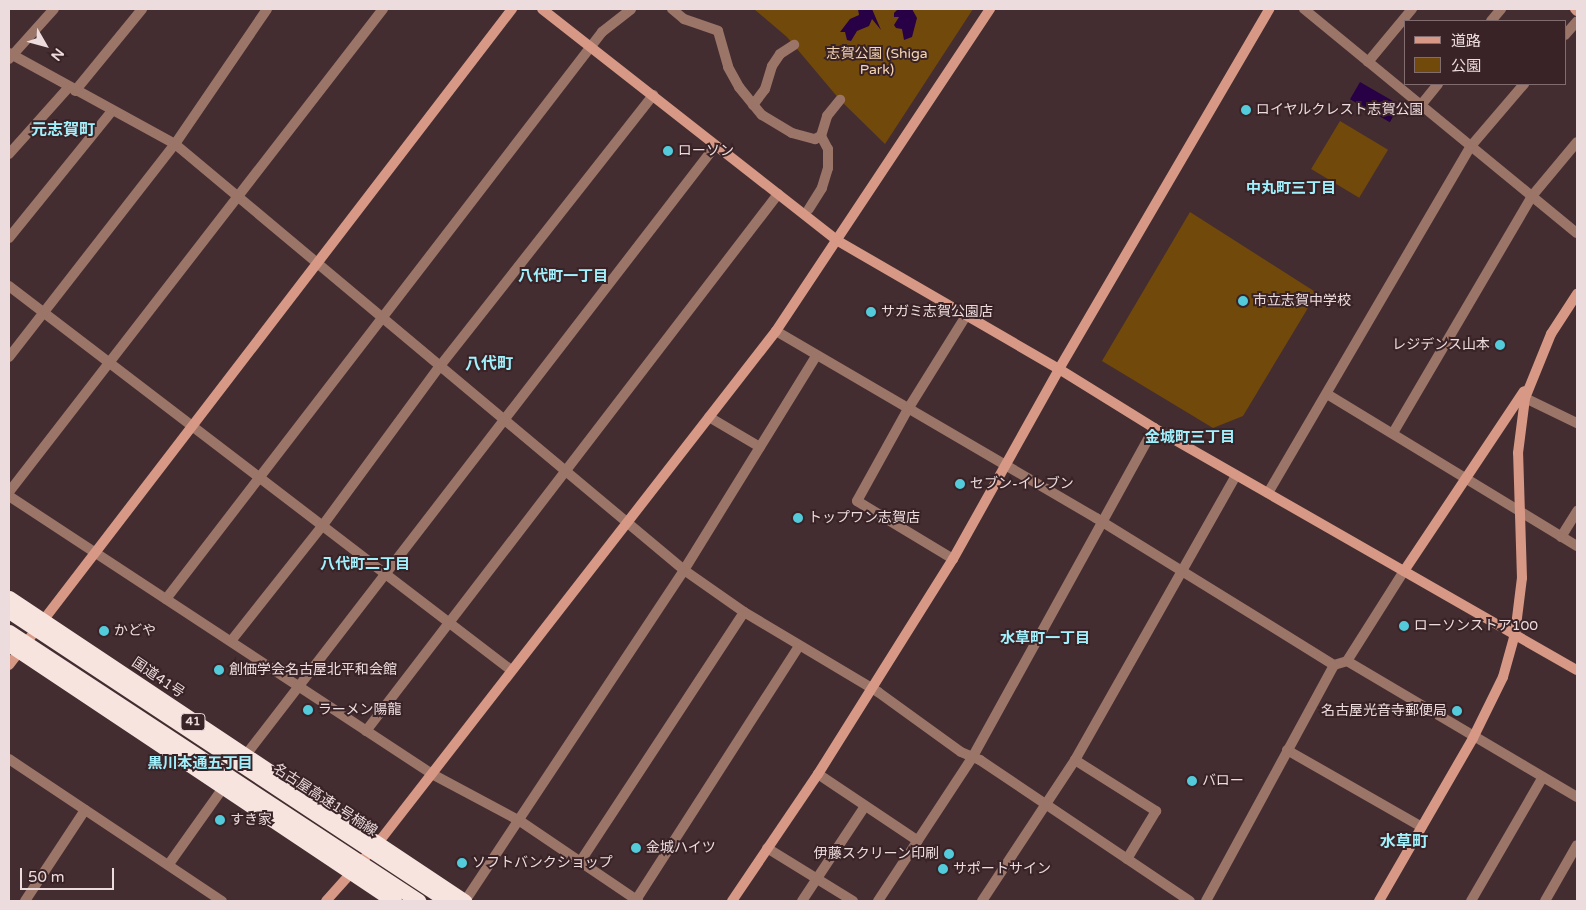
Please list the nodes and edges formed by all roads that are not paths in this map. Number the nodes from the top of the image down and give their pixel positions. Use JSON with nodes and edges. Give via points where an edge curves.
{"nodes":[{"id":1,"x":54,"y":9,"type":"edge"},
{"id":2,"x":142,"y":9,"type":"edge"},
{"id":3,"x":267,"y":9,"type":"edge"},
{"id":4,"x":383,"y":9,"type":"edge"},
{"id":5,"x":512,"y":9,"type":"edge"},
{"id":6,"x":542,"y":9,"type":"edge"},
{"id":7,"x":631,"y":9,"type":"edge"},
{"id":8,"x":672,"y":9,"type":"edge"},
{"id":9,"x":990,"y":9,"type":"edge"},
{"id":10,"x":1269,"y":9,"type":"edge"},
{"id":11,"x":1304,"y":9,"type":"edge"},
{"id":12,"x":1412,"y":9,"type":"edge"},
{"id":13,"x":1501,"y":9,"type":"edge"},
{"id":14,"x":1492,"y":20,"type":"edge"},
{"id":15,"x":1577,"y":21,"type":"edge"},
{"id":16,"x":1566,"y":35,"type":"edge"},
{"id":17,"x":794,"y":45,"type":"dead end"},
{"id":18,"x":591,"y":46,"type":"junction"},
{"id":19,"x":10,"y":56,"type":"edge"},
{"id":20,"x":1368,"y":62,"type":"junction"},
{"id":21,"x":1437,"y":85,"type":"edge"},
{"id":22,"x":1523,"y":85,"type":"edge"},
{"id":23,"x":72,"y":90,"type":"junction"},
{"id":24,"x":654,"y":95,"type":"junction"},
{"id":25,"x":840,"y":100,"type":"dead end"},
{"id":26,"x":754,"y":105,"type":"junction"},
{"id":27,"x":1421,"y":105,"type":"junction"},
{"id":28,"x":112,"y":112,"type":"junction"},
{"id":29,"x":821,"y":136,"type":"junction"},
{"id":30,"x":1577,"y":142,"type":"edge"},
{"id":31,"x":176,"y":144,"type":"junction"},
{"id":32,"x":716,"y":144,"type":"junction"},
{"id":33,"x":1471,"y":146,"type":"junction"},
{"id":34,"x":9,"y":154,"type":"edge"},
{"id":35,"x":778,"y":194,"type":"junction"},
{"id":36,"x":238,"y":196,"type":"junction"},
{"id":37,"x":1532,"y":196,"type":"junction"},
{"id":38,"x":808,"y":208,"type":"dead end"},
{"id":39,"x":1577,"y":233,"type":"edge"},
{"id":40,"x":9,"y":238,"type":"edge"},
{"id":41,"x":838,"y":241,"type":"junction"},
{"id":42,"x":318,"y":266,"type":"junction"},
{"id":43,"x":9,"y":286,"type":"edge"},
{"id":44,"x":1577,"y":294,"type":"edge"},
{"id":45,"x":44,"y":313,"type":"junction"},
{"id":46,"x":966,"y":316,"type":"junction"},
{"id":47,"x":382,"y":319,"type":"junction"},
{"id":48,"x":776,"y":331,"type":"junction"},
{"id":49,"x":816,"y":356,"type":"junction"},
{"id":50,"x":9,"y":357,"type":"edge"},
{"id":51,"x":108,"y":363,"type":"junction"},
{"id":52,"x":440,"y":366,"type":"junction"},
{"id":53,"x":1059,"y":369,"type":"junction"},
{"id":54,"x":1529,"y":383,"type":"junction"},
{"id":55,"x":1327,"y":394,"type":"junction"},
{"id":56,"x":1524,"y":398,"type":"junction"},
{"id":57,"x":908,"y":409,"type":"junction"},
{"id":58,"x":709,"y":417,"type":"junction"},
{"id":59,"x":504,"y":419,"type":"junction"},
{"id":60,"x":1577,"y":423,"type":"edge"},
{"id":61,"x":192,"y":426,"type":"junction"},
{"id":62,"x":1154,"y":428,"type":"junction"},
{"id":63,"x":1392,"y":433,"type":"junction"},
{"id":64,"x":760,"y":447,"type":"junction"},
{"id":65,"x":1006,"y":465,"type":"junction"},
{"id":66,"x":564,"y":471,"type":"junction"},
{"id":67,"x":1236,"y":475,"type":"junction"},
{"id":68,"x":1465,"y":476,"type":"junction"},
{"id":69,"x":260,"y":477,"type":"junction"},
{"id":70,"x":9,"y":492,"type":"edge"},
{"id":71,"x":1268,"y":493,"type":"junction"},
{"id":72,"x":9,"y":496,"type":"edge"},
{"id":73,"x":1520,"y":509,"type":"junction"},
{"id":74,"x":1577,"y":510,"type":"edge"},
{"id":75,"x":1101,"y":521,"type":"junction"},
{"id":76,"x":323,"y":524,"type":"junction"},
{"id":77,"x":628,"y":525,"type":"junction"},
{"id":78,"x":1562,"y":537,"type":"junction"},
{"id":79,"x":1577,"y":546,"type":"edge"},
{"id":80,"x":94,"y":551,"type":"junction"},
{"id":81,"x":953,"y":559,"type":"junction"},
{"id":82,"x":684,"y":570,"type":"junction"},
{"id":83,"x":1404,"y":571,"type":"junction"},
{"id":84,"x":385,"y":572,"type":"junction"},
{"id":85,"x":1183,"y":572,"type":"junction"},
{"id":86,"x":9,"y":598,"type":"edge"},
{"id":87,"x":166,"y":599,"type":"junction"},
{"id":88,"x":9,"y":611,"type":"edge"},
{"id":89,"x":744,"y":612,"type":"junction"},
{"id":90,"x":43,"y":621,"type":"junction"},
{"id":91,"x":448,"y":623,"type":"junction"},
{"id":92,"x":9,"y":632,"type":"edge"},
{"id":93,"x":1516,"y":634,"type":"junction"},
{"id":94,"x":231,"y":641,"type":"junction"},
{"id":95,"x":799,"y":646,"type":"junction"},
{"id":96,"x":14,"y":648,"type":"edge"},
{"id":97,"x":1347,"y":661,"type":"junction"},
{"id":98,"x":9,"y":665,"type":"edge"},
{"id":99,"x":1334,"y":665,"type":"junction"},
{"id":100,"x":512,"y":670,"type":"junction"},
{"id":101,"x":1577,"y":670,"type":"edge"},
{"id":102,"x":298,"y":686,"type":"junction"},
{"id":103,"x":871,"y":689,"type":"junction"},
{"id":104,"x":366,"y":731,"type":"junction"},
{"id":105,"x":1473,"y":738,"type":"junction"},
{"id":106,"x":1287,"y":750,"type":"junction"},
{"id":107,"x":245,"y":756,"type":"junction"},
{"id":108,"x":972,"y":758,"type":"junction"},
{"id":109,"x":9,"y":759,"type":"edge"},
{"id":110,"x":1075,"y":760,"type":"junction"},
{"id":111,"x":432,"y":774,"type":"junction"},
{"id":112,"x":818,"y":774,"type":"junction"},
{"id":113,"x":1543,"y":778,"type":"junction"},
{"id":114,"x":223,"y":788,"type":"junction"},
{"id":115,"x":1577,"y":797,"type":"edge"},
{"id":116,"x":865,"y":806,"type":"junction"},
{"id":117,"x":1044,"y":806,"type":"junction"},
{"id":118,"x":85,"y":810,"type":"junction"},
{"id":119,"x":520,"y":821,"type":"junction"},
{"id":120,"x":1422,"y":827,"type":"junction"},
{"id":121,"x":918,"y":841,"type":"junction"},
{"id":122,"x":378,"y":843,"type":"junction"},
{"id":123,"x":1577,"y":845,"type":"edge"},
{"id":124,"x":767,"y":848,"type":"junction"},
{"id":125,"x":1127,"y":859,"type":"junction"},
{"id":126,"x":580,"y":862,"type":"junction"},
{"id":127,"x":169,"y":864,"type":"junction"},
{"id":128,"x":351,"y":873,"type":"junction"},
{"id":129,"x":818,"y":879,"type":"junction"},
{"id":130,"x":25,"y":901,"type":"edge"},
{"id":131,"x":222,"y":901,"type":"edge"},
{"id":132,"x":326,"y":901,"type":"edge"},
{"id":133,"x":394,"y":901,"type":"edge"},
{"id":134,"x":418,"y":901,"type":"edge"},
{"id":135,"x":448,"y":901,"type":"edge"},
{"id":136,"x":464,"y":901,"type":"edge"},
{"id":137,"x":637,"y":901,"type":"edge"},
{"id":138,"x":732,"y":901,"type":"edge"},
{"id":139,"x":802,"y":901,"type":"edge"},
{"id":140,"x":853,"y":901,"type":"edge"},
{"id":141,"x":878,"y":901,"type":"edge"},
{"id":142,"x":982,"y":901,"type":"edge"},
{"id":143,"x":1190,"y":901,"type":"edge"},
{"id":144,"x":1206,"y":901,"type":"edge"},
{"id":145,"x":1380,"y":901,"type":"edge"},
{"id":146,"x":1471,"y":901,"type":"edge"},
{"id":147,"x":1545,"y":901,"type":"edge"}],
"edges":[{"from":1,"to":19,"type":"street"},
{"from":2,"to":23,"type":"street"},
{"from":3,"to":31,"type":"street"},
{"from":4,"to":36,"type":"street"},
{"from":5,"to":42,"type":"street"},
{"from":6,"to":18,"type":"street"},
{"from":7,"to":18,"type":"street","via":[[620,15]]},
{"from":8,"to":26,"type":"street","via":[[684,19],[718,31],[728,67]]},
{"from":9,"to":41,"type":"street"},
{"from":10,"to":53,"type":"street"},
{"from":11,"to":20,"type":"street"},
{"from":12,"to":20,"type":"street"},
{"from":13,"to":14,"type":"street"},
{"from":15,"to":16,"type":"street"},
{"from":17,"to":26,"type":"street","via":[[780,54],[772,66],[766,89]]},
{"from":18,"to":24,"type":"street"},
{"from":18,"to":47,"type":"street"},
{"from":19,"to":23,"type":"street"},
{"from":20,"to":27,"type":"street"},
{"from":21,"to":27,"type":"street"},
{"from":22,"to":33,"type":"street"},
{"from":23,"to":28,"type":"street"},
{"from":23,"to":34,"type":"street"},
{"from":24,"to":32,"type":"street"},
{"from":24,"to":52,"type":"street"},
{"from":25,"to":29,"type":"street","via":[[827,116]]},
{"from":26,"to":29,"type":"street","via":[[774,124],[792,133],[815,139]]},
{"from":27,"to":33,"type":"street"},
{"from":28,"to":31,"type":"street"},
{"from":28,"to":40,"type":"street"},
{"from":29,"to":38,"type":"street","via":[[828,149],[828,168],[822,188]]},
{"from":30,"to":37,"type":"street"},
{"from":31,"to":36,"type":"street"},
{"from":31,"to":45,"type":"street"},
{"from":32,"to":35,"type":"street"},
{"from":32,"to":59,"type":"street"},
{"from":33,"to":37,"type":"street"},
{"from":33,"to":55,"type":"street"},
{"from":35,"to":41,"type":"street"},
{"from":35,"to":66,"type":"street"},
{"from":36,"to":42,"type":"street"},
{"from":36,"to":51,"type":"street"},
{"from":37,"to":39,"type":"street"},
{"from":37,"to":63,"type":"street"},
{"from":41,"to":46,"type":"street"},
{"from":41,"to":48,"type":"street"},
{"from":42,"to":47,"type":"street"},
{"from":42,"to":61,"type":"street"},
{"from":43,"to":45,"type":"street"},
{"from":44,"to":54,"type":"street","via":[[1551,334]]},
{"from":45,"to":50,"type":"street"},
{"from":45,"to":51,"type":"street"},
{"from":46,"to":53,"type":"street"},
{"from":46,"to":57,"type":"street"},
{"from":47,"to":52,"type":"street"},
{"from":47,"to":69,"type":"street"},
{"from":48,"to":49,"type":"street"},
{"from":48,"to":58,"type":"street"},
{"from":49,"to":57,"type":"street"},
{"from":49,"to":64,"type":"street"},
{"from":51,"to":61,"type":"street"},
{"from":51,"to":70,"type":"street"},
{"from":52,"to":59,"type":"street"},
{"from":52,"to":76,"type":"street"},
{"from":53,"to":62,"type":"street"},
{"from":53,"to":65,"type":"street"},
{"from":54,"to":56,"type":"street"},
{"from":54,"to":68,"type":"street"},
{"from":55,"to":63,"type":"street"},
{"from":55,"to":71,"type":"street"},
{"from":56,"to":60,"type":"street"},
{"from":56,"to":73,"type":"street","via":[[1518,452]]},
{"from":57,"to":65,"type":"street"},
{"from":57,"to":81,"type":"street","via":[[857,501]]},
{"from":58,"to":64,"type":"street"},
{"from":58,"to":77,"type":"street"},
{"from":59,"to":66,"type":"street"},
{"from":59,"to":84,"type":"street"},
{"from":61,"to":69,"type":"street"},
{"from":61,"to":80,"type":"street"},
{"from":62,"to":67,"type":"street"},
{"from":62,"to":75,"type":"street"},
{"from":63,"to":68,"type":"street"},
{"from":64,"to":82,"type":"street"},
{"from":65,"to":75,"type":"street"},
{"from":65,"to":81,"type":"street"},
{"from":66,"to":77,"type":"street"},
{"from":66,"to":91,"type":"street"},
{"from":67,"to":71,"type":"street"},
{"from":67,"to":85,"type":"street"},
{"from":68,"to":73,"type":"street"},
{"from":68,"to":83,"type":"street"},
{"from":69,"to":76,"type":"street"},
{"from":69,"to":87,"type":"street"},
{"from":71,"to":83,"type":"street"},
{"from":72,"to":80,"type":"street"},
{"from":73,"to":78,"type":"street"},
{"from":73,"to":93,"type":"street","via":[[1522,578]]},
{"from":74,"to":78,"type":"street"},
{"from":75,"to":85,"type":"street"},
{"from":75,"to":108,"type":"street"},
{"from":76,"to":84,"type":"street"},
{"from":76,"to":94,"type":"street"},
{"from":77,"to":82,"type":"street"},
{"from":77,"to":100,"type":"street"},
{"from":78,"to":79,"type":"street"},
{"from":80,"to":87,"type":"street"},
{"from":80,"to":90,"type":"street"},
{"from":81,"to":103,"type":"street"},
{"from":82,"to":89,"type":"street"},
{"from":82,"to":119,"type":"street"},
{"from":83,"to":93,"type":"street"},
{"from":83,"to":97,"type":"street"},
{"from":84,"to":91,"type":"street"},
{"from":84,"to":102,"type":"street"},
{"from":85,"to":99,"type":"street"},
{"from":85,"to":110,"type":"street"},
{"from":86,"to":90,"type":"highway","name":"国道41号","number":"41"},
{"from":87,"to":94,"type":"street"},
{"from":88,"to":135,"type":"highway","name":"名古屋高速1号楠線","bridge":true},
{"from":89,"to":95,"type":"street"},
{"from":89,"to":126,"type":"street"},
{"from":90,"to":96,"type":"street"},
{"from":90,"to":107,"type":"highway","name":"国道41号","number":"41"},
{"from":91,"to":100,"type":"street"},
{"from":91,"to":104,"type":"street"},
{"from":92,"to":134,"type":"highway","bridge":true},
{"from":93,"to":101,"type":"street"},
{"from":93,"to":105,"type":"street","via":[[1503,677]]},
{"from":94,"to":102,"type":"street"},
{"from":95,"to":103,"type":"street"},
{"from":95,"to":137,"type":"street"},
{"from":96,"to":98,"type":"street"},
{"from":96,"to":114,"type":"highway"},
{"from":97,"to":99,"type":"street"},
{"from":97,"to":105,"type":"street"},
{"from":99,"to":106,"type":"street"},
{"from":100,"to":111,"type":"street"},
{"from":102,"to":104,"type":"street"},
{"from":102,"to":107,"type":"street"},
{"from":103,"to":108,"type":"street"},
{"from":103,"to":112,"type":"street"},
{"from":104,"to":111,"type":"street"},
{"from":105,"to":113,"type":"street"},
{"from":105,"to":120,"type":"street"},
{"from":106,"to":120,"type":"street"},
{"from":106,"to":144,"type":"street"},
{"from":107,"to":122,"type":"highway","name":"国道41号","number":"41"},
{"from":108,"to":117,"type":"street","via":[[980,760]]},
{"from":108,"to":121,"type":"street"},
{"from":109,"to":118,"type":"street"},
{"from":110,"to":117,"type":"street"},
{"from":110,"to":125,"type":"street","via":[[1156,811]]},
{"from":111,"to":119,"type":"street"},
{"from":111,"to":122,"type":"street"},
{"from":112,"to":116,"type":"street"},
{"from":112,"to":124,"type":"street"},
{"from":113,"to":115,"type":"street"},
{"from":113,"to":146,"type":"street"},
{"from":114,"to":127,"type":"street"},
{"from":114,"to":128,"type":"highway"},
{"from":116,"to":121,"type":"street"},
{"from":116,"to":129,"type":"street"},
{"from":117,"to":125,"type":"street"},
{"from":117,"to":142,"type":"street"},
{"from":118,"to":127,"type":"street"},
{"from":118,"to":130,"type":"street"},
{"from":119,"to":126,"type":"street"},
{"from":119,"to":136,"type":"street"},
{"from":120,"to":145,"type":"street"},
{"from":121,"to":141,"type":"street"},
{"from":122,"to":128,"type":"street"},
{"from":122,"to":136,"type":"highway","name":"国道41号","number":"41"},
{"from":123,"to":147,"type":"street"},
{"from":124,"to":129,"type":"street"},
{"from":124,"to":138,"type":"street"},
{"from":125,"to":143,"type":"street"},
{"from":126,"to":137,"type":"street"},
{"from":127,"to":131,"type":"street"},
{"from":128,"to":132,"type":"street"},
{"from":128,"to":133,"type":"highway"},
{"from":129,"to":139,"type":"street"},
{"from":129,"to":140,"type":"street"}]}
